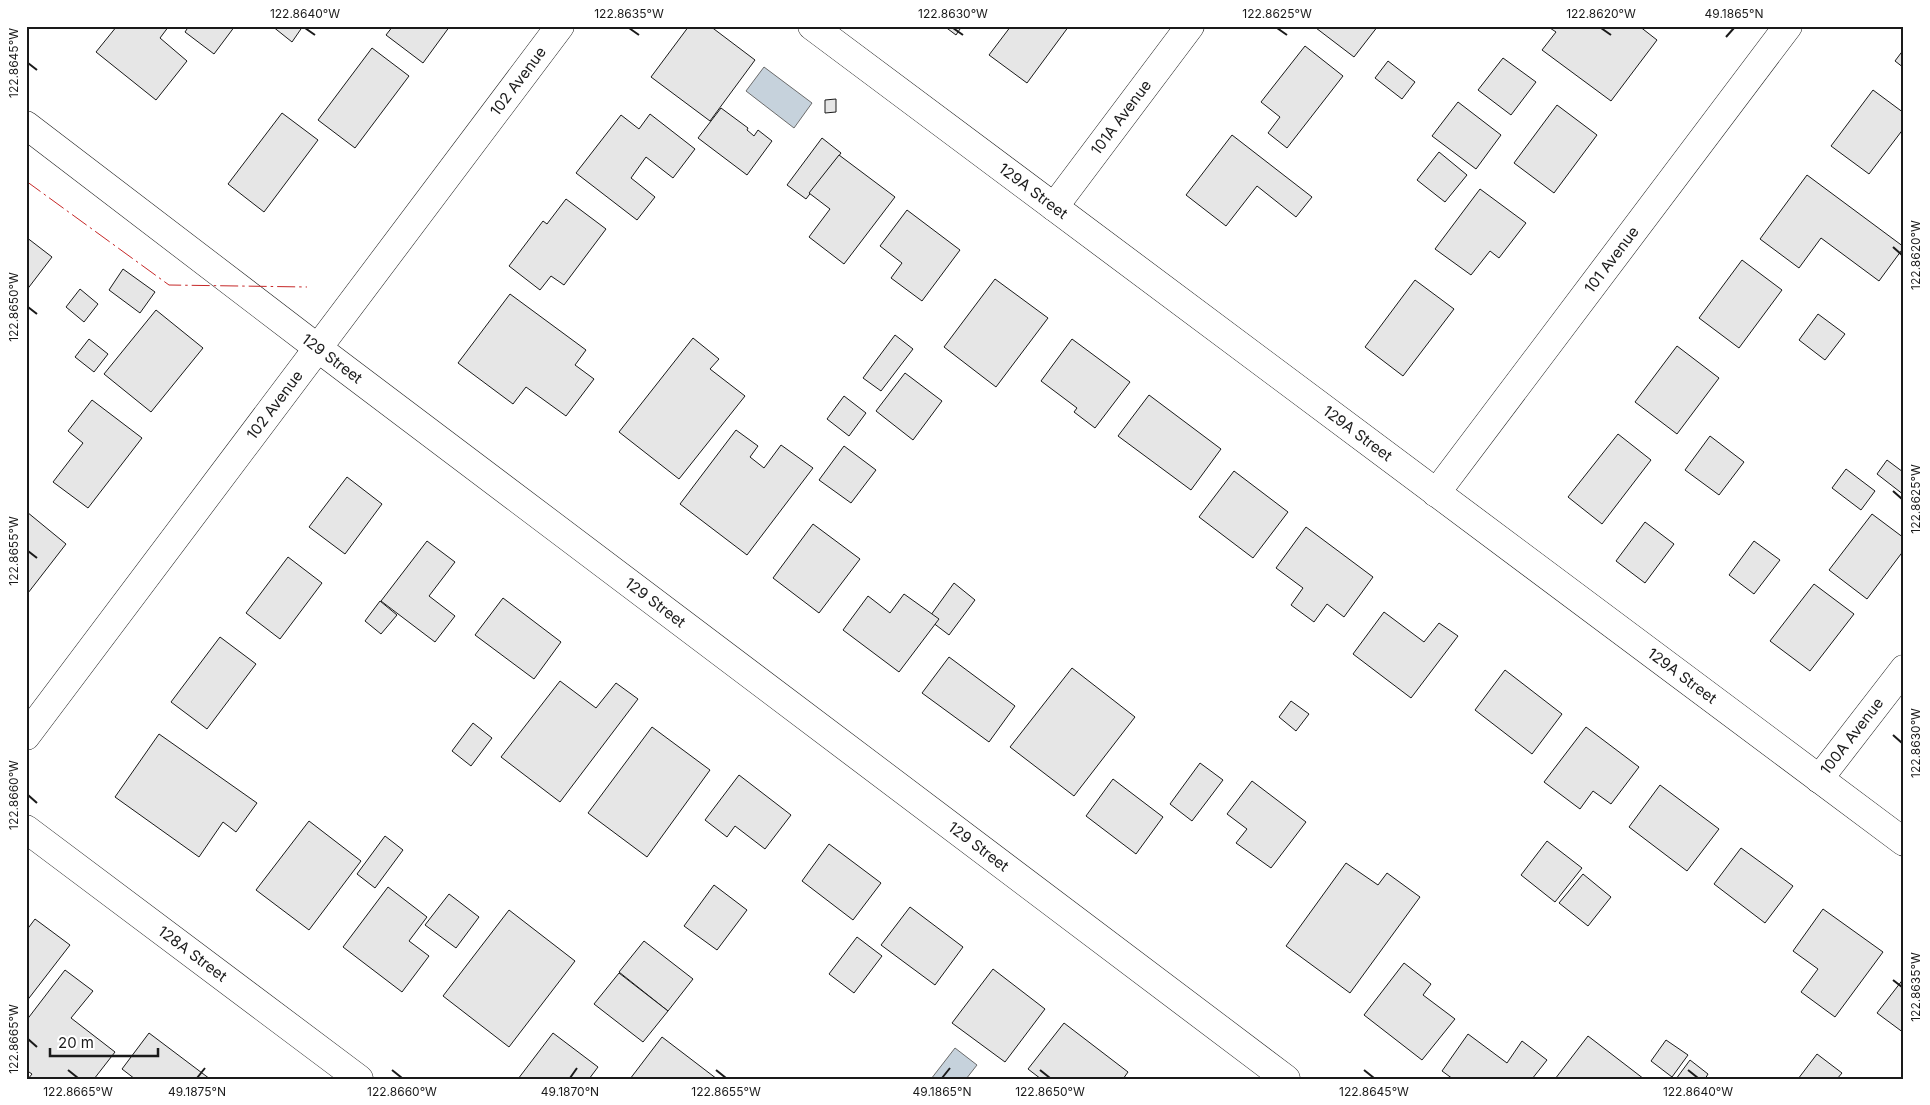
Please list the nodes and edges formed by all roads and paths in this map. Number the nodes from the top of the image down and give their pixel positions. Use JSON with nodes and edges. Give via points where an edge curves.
{"nodes":[{"id":1,"x":560,"y":26,"type":"edge"},
{"id":2,"x":812,"y":26,"type":"edge"},
{"id":3,"x":1190,"y":26,"type":"edge"},
{"id":4,"x":1788,"y":26,"type":"edge"},
{"id":5,"x":26,"y":125,"type":"edge"},
{"id":6,"x":1054,"y":207,"type":"junction"},
{"id":7,"x":319,"y":349,"type":"junction"},
{"id":8,"x":1436,"y":493,"type":"junction"},
{"id":9,"x":1904,"y":669,"type":"edge"},
{"id":10,"x":26,"y":736,"type":"edge"},
{"id":11,"x":1819,"y":779,"type":"junction"},
{"id":12,"x":26,"y":829,"type":"edge"},
{"id":13,"x":1904,"y":842,"type":"edge"},
{"id":14,"x":359,"y":1079,"type":"edge"},
{"id":15,"x":1286,"y":1079,"type":"edge"}],
"edges":[{"from":1,"to":7,"type":"street","name":"102 Avenue"},
{"from":2,"to":6,"type":"street","name":"129A Street"},
{"from":3,"to":6,"type":"street","name":"101A Avenue"},
{"from":4,"to":8,"type":"street","name":"101 Avenue"},
{"from":5,"to":7,"type":"street","name":"129 Street"},
{"from":6,"to":8,"type":"street","name":"129A Street"},
{"from":7,"to":10,"type":"street","name":"102 Avenue"},
{"from":7,"to":15,"type":"street","name":"129 Street"},
{"from":8,"to":11,"type":"street","name":"129A Street"},
{"from":9,"to":11,"type":"street","name":"100A Avenue"},
{"from":11,"to":13,"type":"street","name":"129A Street"},
{"from":12,"to":14,"type":"street","name":"128A Street"}]}
